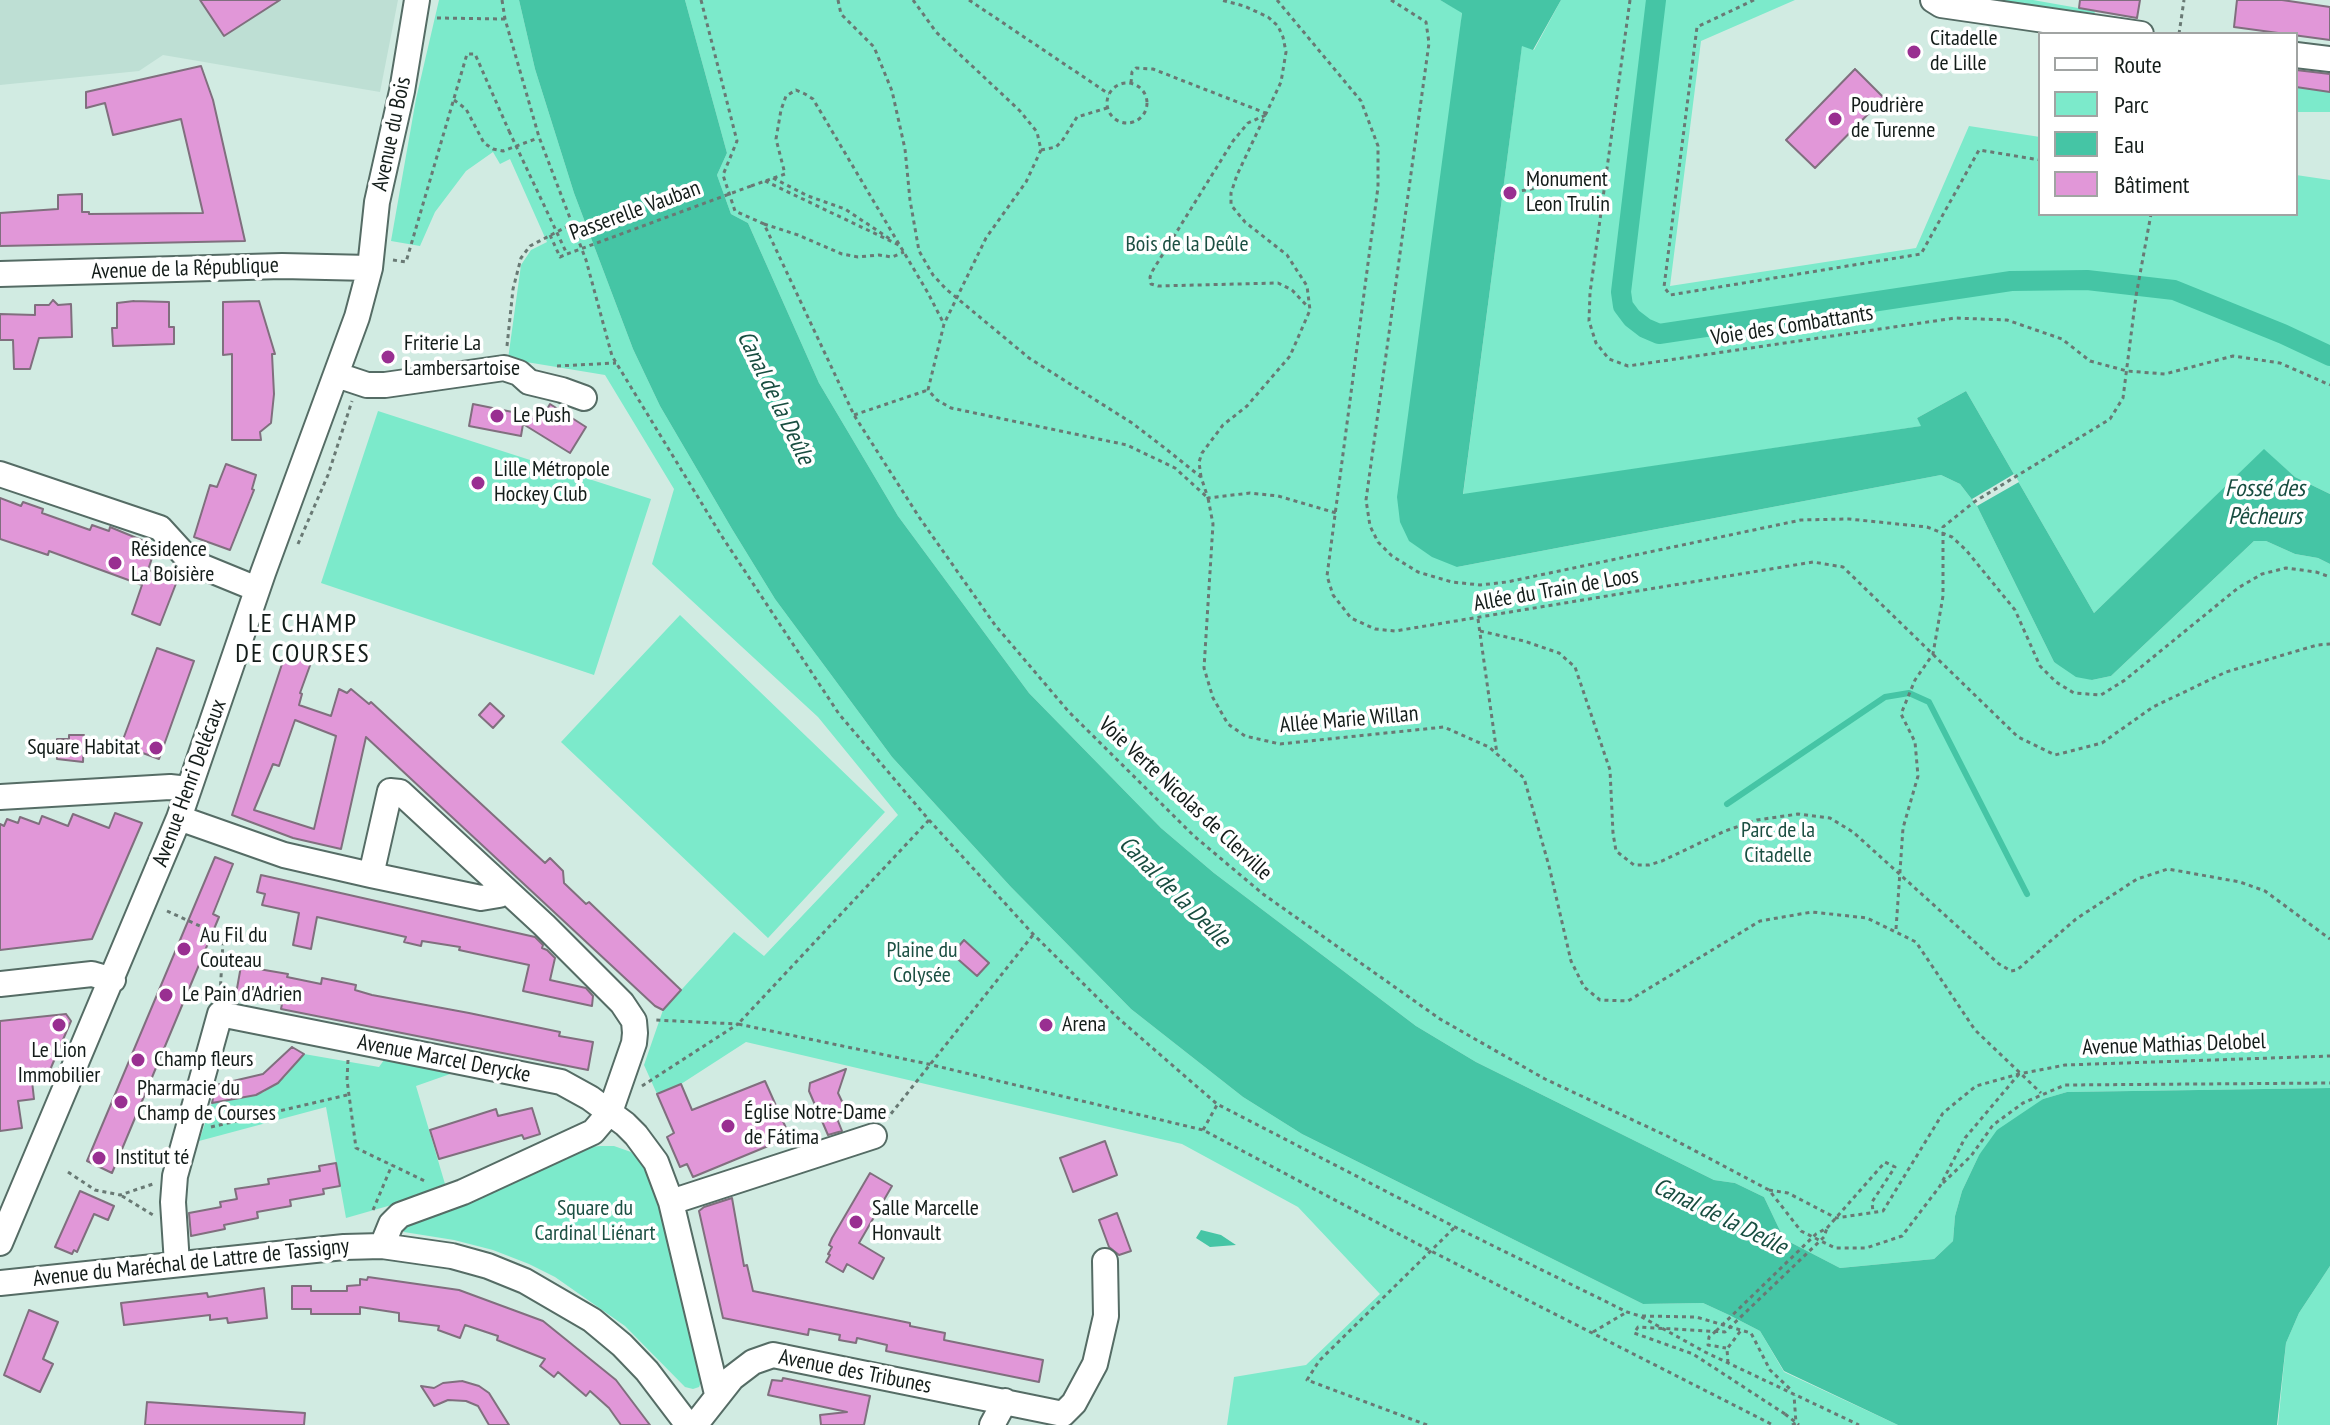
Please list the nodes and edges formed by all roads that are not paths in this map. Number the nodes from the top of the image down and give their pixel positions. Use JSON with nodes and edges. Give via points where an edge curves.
{"nodes":[{"id":1,"x":417,"y":0,"type":"edge"},
{"id":2,"x":1933,"y":0,"type":"edge"},
{"id":3,"x":2127,"y":32,"type":"edge"},
{"id":4,"x":2298,"y":55,"type":"edge"},
{"id":5,"x":2330,"y":59,"type":"edge"},
{"id":6,"x":381,"y":264,"type":"junction"},
{"id":7,"x":0,"y":274,"type":"edge"},
{"id":8,"x":337,"y":375,"type":"junction"},
{"id":9,"x":584,"y":398,"type":"dead end"},
{"id":10,"x":0,"y":474,"type":"edge"},
{"id":11,"x":257,"y":589,"type":"junction"},
{"id":12,"x":189,"y":789,"type":"junction"},
{"id":13,"x":0,"y":797,"type":"edge"},
{"id":14,"x":179,"y":818,"type":"junction"},
{"id":15,"x":371,"y":875,"type":"junction"},
{"id":16,"x":505,"y":889,"type":"junction"},
{"id":17,"x":113,"y":980,"type":"junction"},
{"id":18,"x":0,"y":984,"type":"edge"},
{"id":19,"x":613,"y":1103,"type":"junction"},
{"id":20,"x":874,"y":1136,"type":"road end"},
{"id":21,"x":671,"y":1202,"type":"junction"},
{"id":22,"x":0,"y":1243,"type":"edge"},
{"id":23,"x":382,"y":1246,"type":"junction"},
{"id":24,"x":1105,"y":1261,"type":"dead end"},
{"id":25,"x":177,"y":1264,"type":"junction"},
{"id":26,"x":0,"y":1283,"type":"edge"},
{"id":27,"x":717,"y":1394,"type":"junction"},
{"id":28,"x":1005,"y":1401,"type":"junction"},
{"id":29,"x":688,"y":1425,"type":"edge"},
{"id":30,"x":695,"y":1425,"type":"edge"},
{"id":31,"x":992,"y":1425,"type":"edge"}],
"edges":[{"from":1,"to":6,"type":"street","name":"Avenue du Bois","via":[[377,202]]},
{"from":2,"to":3,"type":"street"},
{"from":4,"to":5,"type":"street"},
{"from":6,"to":7,"type":"street","name":"Avenue de la République"},
{"from":6,"to":8,"type":"street","name":"Avenue Henri Delécaux"},
{"from":8,"to":9,"type":"street","via":[[375,386],[504,368],[529,382]]},
{"from":8,"to":11,"type":"street","name":"Avenue Henri Delécaux"},
{"from":10,"to":11,"type":"street","via":[[160,528],[191,562]]},
{"from":11,"to":12,"type":"street","name":"Avenue Henri Delécaux"},
{"from":12,"to":13,"type":"street"},
{"from":12,"to":14,"type":"street","name":"Avenue Henri Delécaux"},
{"from":14,"to":15,"type":"street","via":[[284,855]]},
{"from":14,"to":17,"type":"street","name":"Avenue Henri Delécaux"},
{"from":15,"to":16,"type":"street","via":[[481,898]]},
{"from":15,"to":16,"type":"street","via":[[390,791],[396,791]]},
{"from":16,"to":19,"type":"street","via":[[634,1021],[634,1043]]},
{"from":17,"to":18,"type":"street","via":[[92,974]]},
{"from":17,"to":22,"type":"street","name":"Avenue Henri Delécaux"},
{"from":19,"to":21,"type":"street","name":"Avenue Marcel Derycke","via":[[647,1148]]},
{"from":19,"to":23,"type":"street","name":"Avenue du Maréchal de Lattre de Tassigny","via":[[583,1138],[400,1215]]},
{"from":19,"to":25,"type":"street","name":"Avenue Marcel Derycke","via":[[561,1082],[220,1014],[175,1176]]},
{"from":20,"to":21,"type":"street"},
{"from":21,"to":27,"type":"street","name":"Avenue Marcel Derycke"},
{"from":23,"to":25,"type":"street","name":"Avenue du Maréchal de Lattre de Tassigny"},
{"from":23,"to":29,"type":"street","name":"Avenue du Maréchal de Lattre de Tassigny","via":[[488,1266],[567,1304],[622,1345]]},
{"from":24,"to":28,"type":"street","name":"Avenue des Tribunes","via":[[1106,1316],[1095,1364],[1074,1403],[1063,1414]]},
{"from":25,"to":26,"type":"street","name":"Avenue du Maréchal de Lattre de Tassigny"},
{"from":27,"to":28,"type":"street","name":"Avenue des Tribunes","via":[[742,1369],[773,1355]]},
{"from":27,"to":30,"type":"street","name":"Avenue des Tribunes"},
{"from":28,"to":31,"type":"street"}]}
